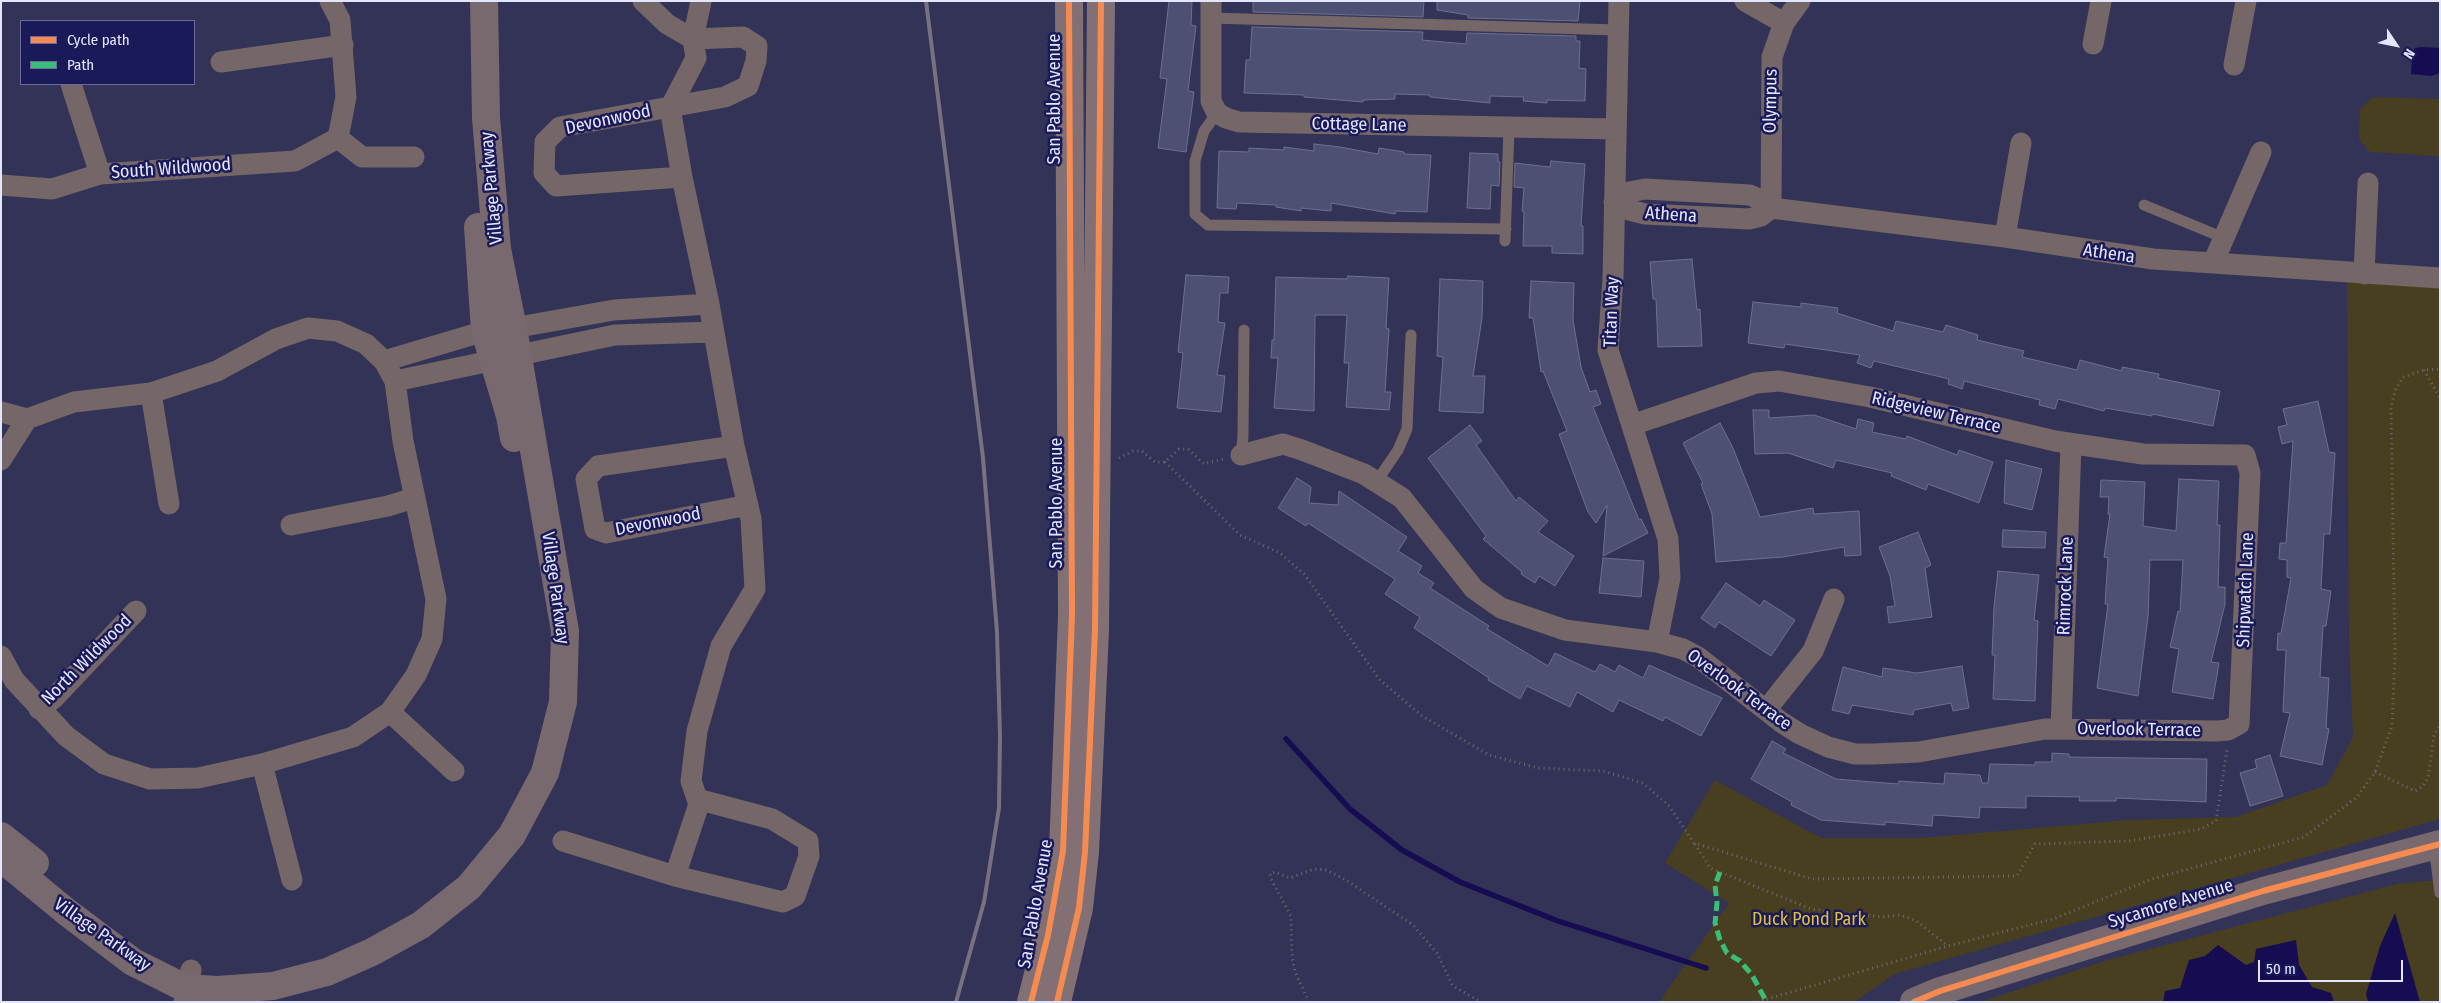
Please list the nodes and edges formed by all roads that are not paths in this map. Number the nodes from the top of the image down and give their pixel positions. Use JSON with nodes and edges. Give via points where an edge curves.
{"nodes":[{"id":1,"x":330,"y":1,"type":"edge"},
{"id":2,"x":466,"y":1,"type":"edge"},
{"id":3,"x":484,"y":1,"type":"edge"},
{"id":4,"x":643,"y":1,"type":"edge"},
{"id":5,"x":701,"y":1,"type":"edge"},
{"id":6,"x":1069,"y":1,"type":"edge"},
{"id":7,"x":1100,"y":1,"type":"edge"},
{"id":8,"x":1619,"y":1,"type":"edge"},
{"id":9,"x":1745,"y":1,"type":"edge"},
{"id":10,"x":1800,"y":1,"type":"edge"},
{"id":11,"x":2101,"y":1,"type":"edge"},
{"id":12,"x":2246,"y":1,"type":"edge"},
{"id":13,"x":1211,"y":10,"type":"edge"},
{"id":14,"x":1784,"y":23,"type":"junction"},
{"id":15,"x":1618,"y":30,"type":"junction"},
{"id":16,"x":693,"y":40,"type":"junction"},
{"id":17,"x":2093,"y":44,"type":"dead end"},
{"id":18,"x":342,"y":45,"type":"junction"},
{"id":19,"x":221,"y":62,"type":"dead end"},
{"id":20,"x":2234,"y":64,"type":"dead end"},
{"id":21,"x":71,"y":85,"type":"edge"},
{"id":22,"x":670,"y":108,"type":"junction"},
{"id":23,"x":1217,"y":113,"type":"junction"},
{"id":24,"x":1508,"y":128,"type":"junction"},
{"id":25,"x":1616,"y":129,"type":"junction"},
{"id":26,"x":338,"y":138,"type":"junction"},
{"id":27,"x":2021,"y":143,"type":"dead end"},
{"id":28,"x":2261,"y":152,"type":"dead end"},
{"id":29,"x":414,"y":157,"type":"dead end"},
{"id":30,"x":100,"y":174,"type":"junction"},
{"id":31,"x":682,"y":177,"type":"junction"},
{"id":32,"x":2368,"y":183,"type":"dead end"},
{"id":33,"x":1,"y":185,"type":"edge"},
{"id":34,"x":1614,"y":202,"type":"junction"},
{"id":35,"x":2144,"y":205,"type":"dead end"},
{"id":36,"x":1771,"y":208,"type":"junction"},
{"id":37,"x":2005,"y":238,"type":"junction"},
{"id":38,"x":2224,"y":238,"type":"junction"},
{"id":39,"x":2213,"y":263,"type":"junction"},
{"id":40,"x":2364,"y":274,"type":"junction"},
{"id":41,"x":2440,"y":278,"type":"edge"},
{"id":42,"x":709,"y":304,"type":"junction"},
{"id":43,"x":1244,"y":330,"type":"dead end"},
{"id":44,"x":484,"y":331,"type":"junction"},
{"id":45,"x":714,"y":332,"type":"junction"},
{"id":46,"x":1411,"y":335,"type":"dead end"},
{"id":47,"x":507,"y":348,"type":"junction"},
{"id":48,"x":384,"y":361,"type":"junction"},
{"id":49,"x":395,"y":381,"type":"junction"},
{"id":50,"x":152,"y":392,"type":"junction"},
{"id":51,"x":1,"y":412,"type":"edge"},
{"id":52,"x":27,"y":419,"type":"junction"},
{"id":53,"x":1632,"y":425,"type":"junction"},
{"id":54,"x":2071,"y":444,"type":"junction"},
{"id":55,"x":734,"y":446,"type":"junction"},
{"id":56,"x":1241,"y":455,"type":"joint"},
{"id":57,"x":2245,"y":455,"type":"joint"},
{"id":58,"x":1,"y":460,"type":"edge"},
{"id":59,"x":1377,"y":481,"type":"junction"},
{"id":60,"x":414,"y":498,"type":"junction"},
{"id":61,"x":168,"y":504,"type":"dead end"},
{"id":62,"x":748,"y":505,"type":"junction"},
{"id":63,"x":291,"y":525,"type":"dead end"},
{"id":64,"x":1834,"y":599,"type":"dead end"},
{"id":65,"x":136,"y":611,"type":"dead end"},
{"id":66,"x":1657,"y":642,"type":"junction"},
{"id":67,"x":1,"y":656,"type":"edge"},
{"id":68,"x":39,"y":709,"type":"junction"},
{"id":69,"x":1766,"y":710,"type":"junction"},
{"id":70,"x":390,"y":712,"type":"junction"},
{"id":71,"x":2233,"y":727,"type":"joint"},
{"id":72,"x":2061,"y":729,"type":"junction"},
{"id":73,"x":262,"y":764,"type":"junction"},
{"id":74,"x":454,"y":771,"type":"dead end"},
{"id":75,"x":697,"y":799,"type":"junction"},
{"id":76,"x":1,"y":836,"type":"edge"},
{"id":77,"x":562,"y":841,"type":"dead end"},
{"id":78,"x":2437,"y":845,"type":"edge"},
{"id":79,"x":1,"y":858,"type":"edge"},
{"id":80,"x":675,"y":876,"type":"junction"},
{"id":81,"x":292,"y":880,"type":"dead end"},
{"id":82,"x":2440,"y":893,"type":"edge"},
{"id":83,"x":187,"y":987,"type":"edge"},
{"id":84,"x":273,"y":994,"type":"edge"},
{"id":85,"x":1030,"y":1002,"type":"edge"},
{"id":86,"x":1057,"y":1002,"type":"edge"},
{"id":87,"x":1914,"y":1002,"type":"edge"}],
"edges":[{"from":1,"to":18,"type":"street","via":[[340,20]]},
{"from":2,"to":44,"type":"street","name":"Village Parkway","via":[[469,119]]},
{"from":3,"to":47,"type":"street","name":"Village Parkway","via":[[486,118]]},
{"from":4,"to":16,"type":"street","via":[[667,24]]},
{"from":5,"to":16,"type":"street","name":"Devonwood"},
{"from":6,"to":85,"type":"main road","name":"San Pablo Avenue","via":[[1072,585],[1063,851],[1048,935]]},
{"from":7,"to":86,"type":"main road","via":[[1095,630],[1080,908]]},
{"from":8,"to":15,"type":"street","name":"Titan Way"},
{"from":9,"to":14,"type":"street"},
{"from":10,"to":14,"type":"street","name":"Olympus"},
{"from":11,"to":17,"type":"street"},
{"from":12,"to":20,"type":"street"},
{"from":13,"to":15,"type":"lane"},
{"from":13,"to":23,"type":"street","via":[[1211,101]]},
{"from":14,"to":36,"type":"street","name":"Olympus","via":[[1775,45],[1771,69]]},
{"from":15,"to":25,"type":"street","name":"Titan Way"},
{"from":16,"to":22,"type":"street","name":"Devonwood","via":[[696,58]]},
{"from":16,"to":22,"type":"street","name":"Devonwood","via":[[743,37],[757,46],[748,86],[725,97]]},
{"from":18,"to":19,"type":"street"},
{"from":18,"to":26,"type":"street","via":[[346,97]]},
{"from":21,"to":30,"type":"street"},
{"from":22,"to":31,"type":"street","name":"Devonwood"},
{"from":22,"to":31,"type":"street","name":"Devonwood","via":[[560,127],[545,142],[544,173],[556,186]]},
{"from":23,"to":24,"type":"street","name":"Cottage Lane","via":[[1239,122]]},
{"from":23,"to":24,"type":"lane","via":[[1204,131],[1196,161],[1195,214],[1208,225],[1505,235]]},
{"from":24,"to":25,"type":"street","name":"Cottage Lane"},
{"from":25,"to":34,"type":"street","name":"Titan Way"},
{"from":26,"to":29,"type":"street","via":[[362,157]]},
{"from":26,"to":30,"type":"street","name":"South Wildwood","via":[[295,161]]},
{"from":27,"to":37,"type":"street"},
{"from":28,"to":38,"type":"street"},
{"from":30,"to":33,"type":"street","name":"South Wildwood","via":[[52,189]]},
{"from":31,"to":42,"type":"street","name":"Devonwood"},
{"from":32,"to":40,"type":"street"},
{"from":34,"to":36,"type":"street","name":"Athena","via":[[1645,214],[1739,218],[1754,218]]},
{"from":34,"to":53,"type":"street","name":"Titan Way","via":[[1608,350]]},
{"from":35,"to":38,"type":"lane"},
{"from":36,"to":37,"type":"street","name":"Athena"},
{"from":37,"to":39,"type":"street","name":"Athena","via":[[2122,256]]},
{"from":38,"to":39,"type":"street"},
{"from":39,"to":40,"type":"street","name":"Athena"},
{"from":40,"to":41,"type":"street","name":"Athena"},
{"from":42,"to":45,"type":"street","name":"Devonwood"},
{"from":42,"to":47,"type":"street","via":[[614,310]]},
{"from":43,"to":56,"type":"lane"},
{"from":44,"to":47,"type":"street","name":"Village Parkway"},
{"from":44,"to":48,"type":"street"},
{"from":45,"to":47,"type":"street","via":[[615,335]]},
{"from":45,"to":55,"type":"street","name":"Devonwood"},
{"from":46,"to":59,"type":"lane","via":[[1406,429],[1398,450]]},
{"from":47,"to":49,"type":"street"},
{"from":47,"to":83,"type":"street","name":"Village Parkway","via":[[510,416],[547,632],[546,700],[528,767],[497,826],[456,875],[411,911],[322,956],[270,969],[217,973]]},
{"from":47,"to":84,"type":"street","name":"Village Parkway","via":[[565,631],[563,702],[545,773],[512,835],[468,887],[421,926],[327,972]]},
{"from":48,"to":49,"type":"street","name":"North Wildwood"},
{"from":48,"to":50,"type":"street","name":"North Wildwood","via":[[366,344],[337,331],[308,328],[276,339],[217,371]]},
{"from":49,"to":60,"type":"street","name":"North Wildwood"},
{"from":50,"to":52,"type":"street","name":"North Wildwood","via":[[74,402]]},
{"from":50,"to":61,"type":"street"},
{"from":51,"to":52,"type":"street"},
{"from":52,"to":58,"type":"street"},
{"from":53,"to":54,"type":"street","name":"Ridgeview Terrace","via":[[1756,384],[1779,381],[1870,397]]},
{"from":53,"to":66,"type":"street","name":"Titan Way","via":[[1668,539],[1670,578]]},
{"from":54,"to":57,"type":"street","name":"Ridgeview Terrace","via":[[2144,454]]},
{"from":54,"to":72,"type":"street","name":"Rimrock Lane"},
{"from":55,"to":62,"type":"street","name":"Devonwood"},
{"from":55,"to":62,"type":"street","name":"Devonwood","via":[[598,466],[586,479],[595,529],[606,533]]},
{"from":56,"to":59,"type":"street","name":"Overlook Terrace","via":[[1282,444]]},
{"from":57,"to":71,"type":"street","name":"Shipwatch Lane","via":[[2250,473]]},
{"from":59,"to":66,"type":"street","name":"Overlook Terrace","via":[[1402,498],[1474,589],[1501,608],[1565,630]]},
{"from":60,"to":63,"type":"street"},
{"from":60,"to":70,"type":"street","name":"North Wildwood","via":[[436,599],[432,639],[416,676]]},
{"from":62,"to":75,"type":"street","name":"Devonwood","via":[[755,589],[721,646],[697,732],[691,781]]},
{"from":64,"to":69,"type":"street","via":[[1813,651]]},
{"from":65,"to":68,"type":"street","name":"North Wildwood","via":[[54,698]]},
{"from":66,"to":69,"type":"street","name":"Overlook Terrace","via":[[1698,657]]},
{"from":67,"to":68,"type":"street","name":"North Wildwood","via":[[14,680]]},
{"from":68,"to":73,"type":"street","name":"North Wildwood","via":[[66,736],[104,764],[150,779],[198,778]]},
{"from":69,"to":72,"type":"street","name":"Overlook Terrace","via":[[1800,734],[1828,747],[1855,754],[1919,752],[2045,729]]},
{"from":70,"to":73,"type":"street","name":"North Wildwood","via":[[353,737]]},
{"from":70,"to":74,"type":"street"},
{"from":71,"to":72,"type":"street","name":"Overlook Terrace"},
{"from":73,"to":81,"type":"street"},
{"from":75,"to":80,"type":"street","name":"Devonwood","via":[[699,804]]},
{"from":75,"to":80,"type":"street","via":[[772,819],[808,841],[809,856],[795,896],[783,902]]},
{"from":76,"to":83,"type":"street","name":"Village Parkway","via":[[142,947]]},
{"from":77,"to":80,"type":"street"},
{"from":78,"to":82,"type":"lane"},
{"from":78,"to":87,"type":"street","name":"Sycamore Avenue","via":[[2263,891],[1940,991]]},
{"from":79,"to":83,"type":"street","name":"Village Parkway","via":[[133,962]]},
{"from":83,"to":84,"type":"street","name":"Village Parkway"}]}
